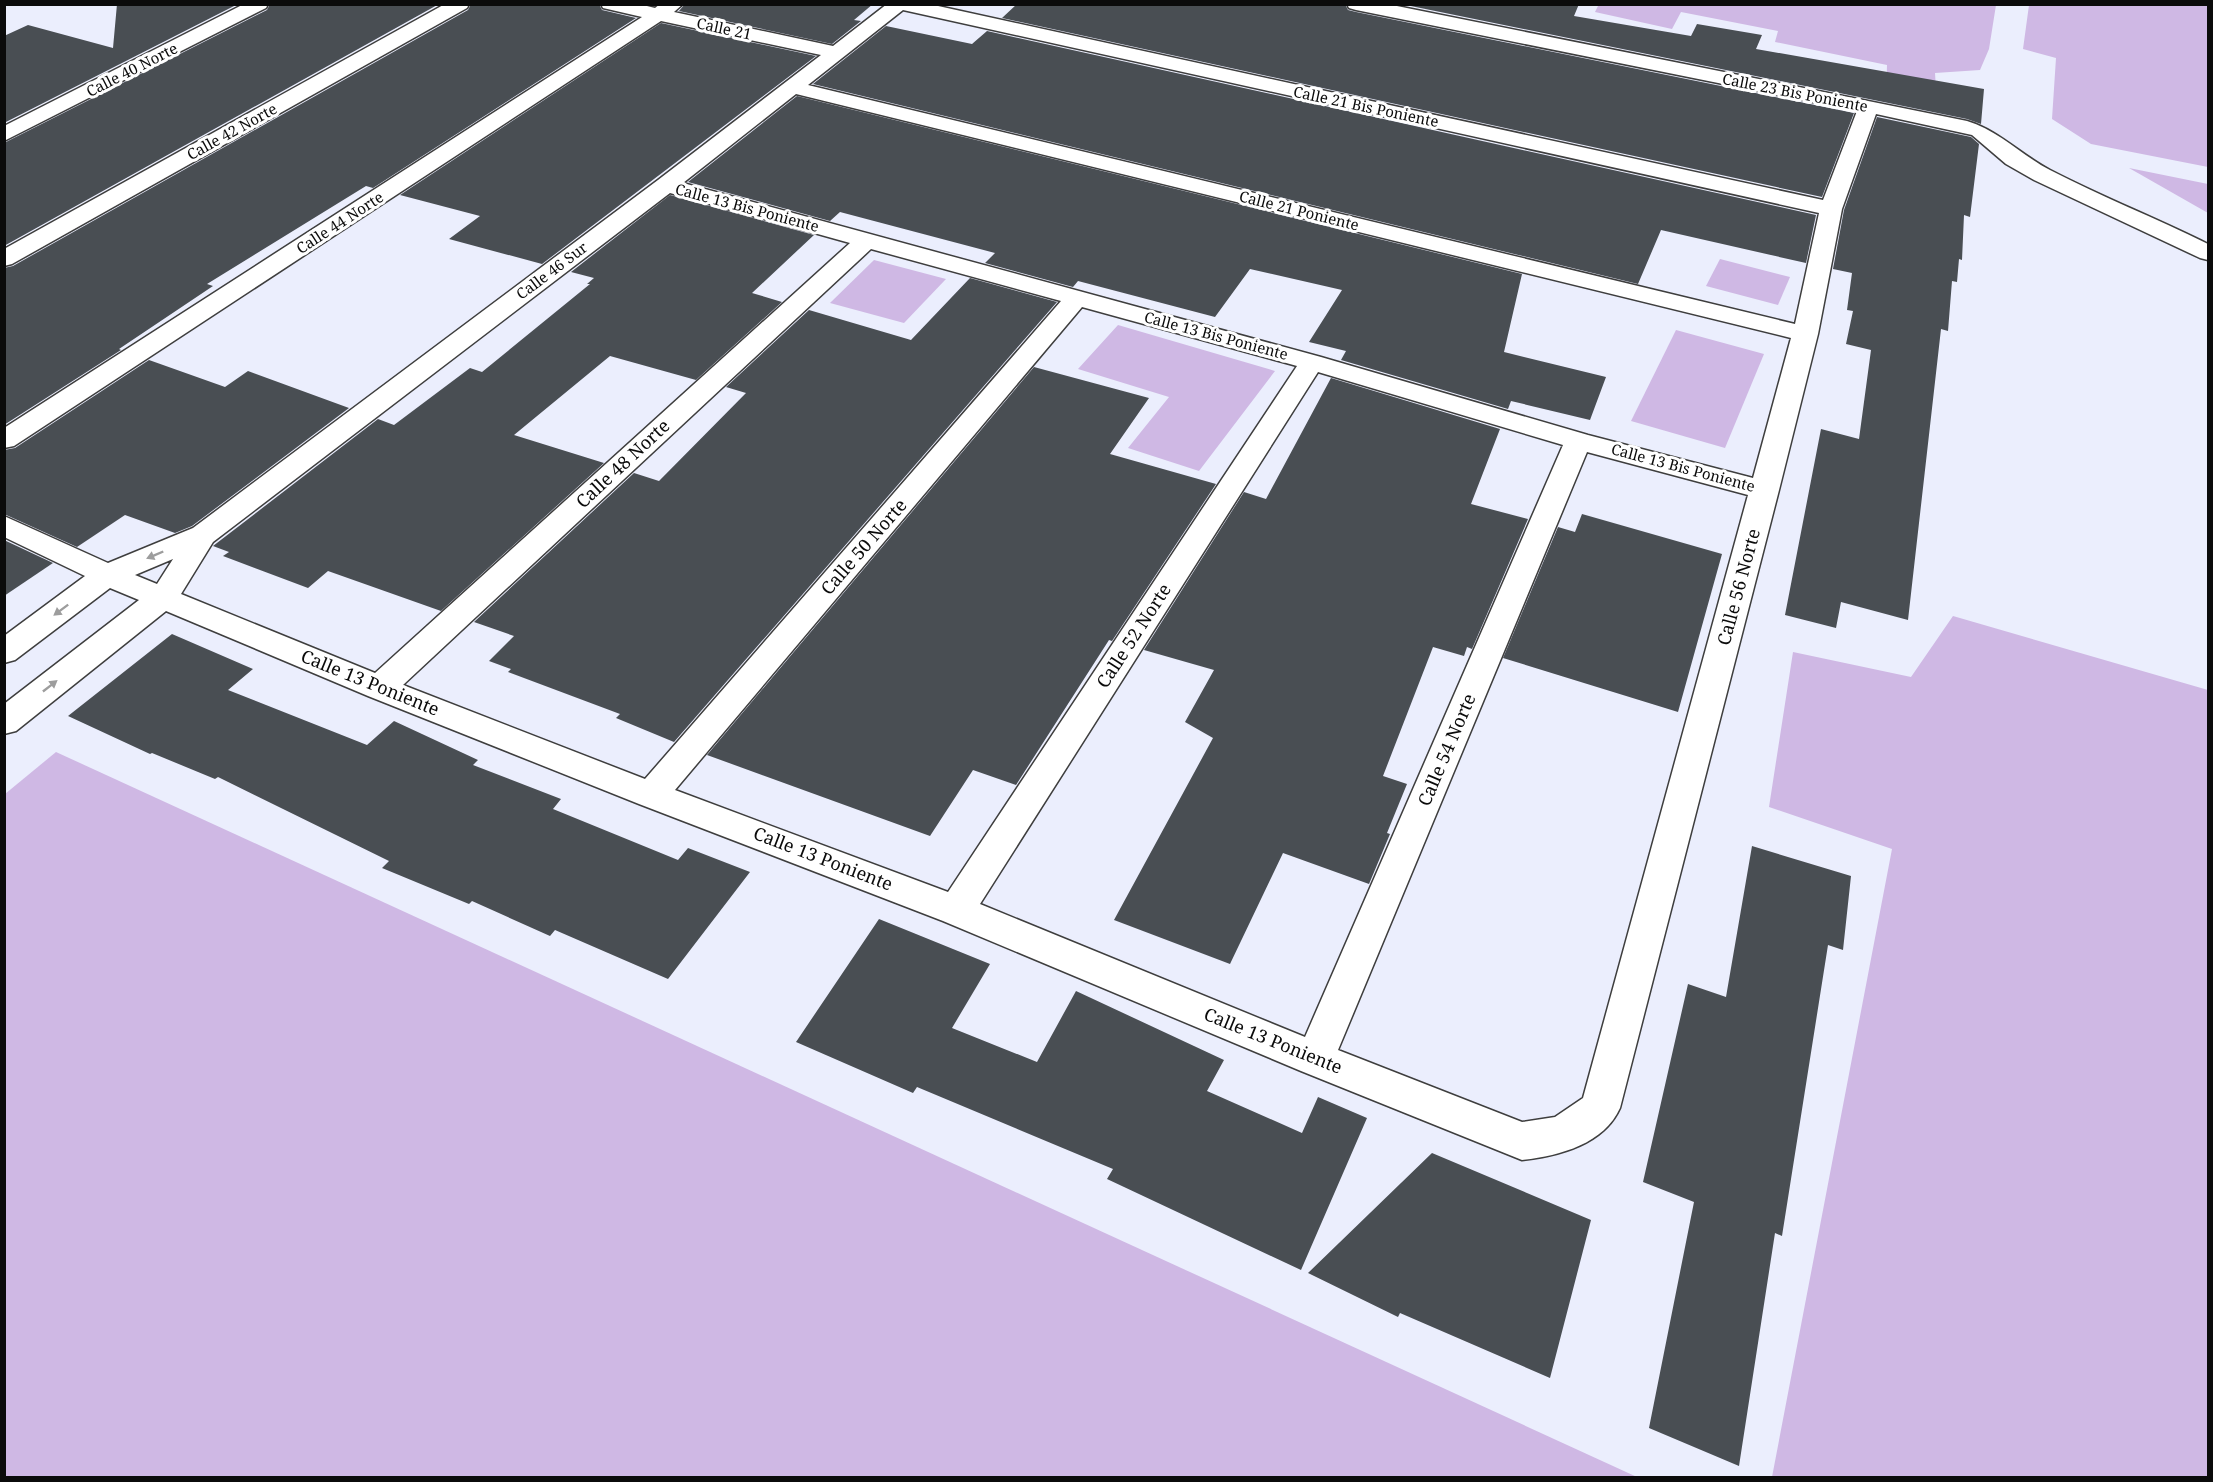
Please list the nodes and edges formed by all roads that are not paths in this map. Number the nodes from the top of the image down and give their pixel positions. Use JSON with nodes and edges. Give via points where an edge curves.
{"nodes":[{"id":1,"x":259,"y":4,"type":"edge"},
{"id":2,"x":460,"y":4,"type":"edge"},
{"id":3,"x":610,"y":4,"type":"edge"},
{"id":4,"x":900,"y":4,"type":"edge"},
{"id":5,"x":1356,"y":4,"type":"edge"},
{"id":6,"x":666,"y":10,"type":"edge"},
{"id":7,"x":838,"y":53,"type":"junction"},
{"id":8,"x":793,"y":87,"type":"junction"},
{"id":9,"x":1868,"y":108,"type":"junction"},
{"id":10,"x":4,"y":135,"type":"edge"},
{"id":11,"x":666,"y":185,"type":"junction"},
{"id":12,"x":1831,"y":209,"type":"junction"},
{"id":13,"x":866,"y":241,"type":"junction"},
{"id":14,"x":2208,"y":253,"type":"edge"},
{"id":15,"x":4,"y":259,"type":"edge"},
{"id":16,"x":1076,"y":298,"type":"junction"},
{"id":17,"x":1805,"y":334,"type":"junction"},
{"id":18,"x":1312,"y":362,"type":"junction"},
{"id":19,"x":4,"y":440,"type":"edge"},
{"id":20,"x":1578,"y":441,"type":"junction"},
{"id":21,"x":1765,"y":490,"type":"junction"},
{"id":22,"x":4,"y":525,"type":"edge"},
{"id":23,"x":203,"y":535,"type":"junction"},
{"id":24,"x":107,"y":574,"type":"junction"},
{"id":25,"x":164,"y":597,"type":"junction"},
{"id":26,"x":4,"y":652,"type":"edge"},
{"id":27,"x":379,"y":688,"type":"junction"},
{"id":28,"x":4,"y":722,"type":"edge"},
{"id":29,"x":651,"y":795,"type":"junction"},
{"id":30,"x":956,"y":910,"type":"junction"},
{"id":31,"x":1315,"y":1059,"type":"junction"},
{"id":32,"x":1612,"y":1067,"type":"joint"}],
"edges":[{"from":1,"to":10,"type":"street","name":"Calle 40 Norte"},
{"from":2,"to":15,"type":"street","name":"Calle 42 Norte"},
{"from":3,"to":6,"type":"street","name":"Calle 21"},
{"from":4,"to":7,"type":"street","name":"Calle 46 Sur"},
{"from":4,"to":12,"type":"street","name":"Calle 21 Bis Poniente"},
{"from":5,"to":9,"type":"street","name":"Calle 23 Bis Poniente"},
{"from":6,"to":7,"type":"street","name":"Calle 21"},
{"from":6,"to":19,"type":"street","name":"Calle 44 Norte"},
{"from":7,"to":8,"type":"street","name":"Calle 46 Sur"},
{"from":8,"to":11,"type":"street","name":"Calle 46 Sur"},
{"from":8,"to":17,"type":"street","name":"Calle 21 Poniente"},
{"from":9,"to":12,"type":"street","name":"Calle 56 Norte"},
{"from":9,"to":14,"type":"street","name":"Calle 23 Bis Poniente","via":[[1979,131],[2042,175]]},
{"from":11,"to":13,"type":"street","name":"Calle 13 Bis Poniente"},
{"from":11,"to":23,"type":"street","name":"Calle 46 Sur"},
{"from":12,"to":17,"type":"street","name":"Calle 56 Norte"},
{"from":13,"to":16,"type":"street","name":"Calle 13 Bis Poniente"},
{"from":13,"to":27,"type":"street","name":"Calle 48 Norte"},
{"from":16,"to":18,"type":"street","name":"Calle 13 Bis Poniente"},
{"from":16,"to":29,"type":"street","name":"Calle 50 Norte"},
{"from":17,"to":21,"type":"street","name":"Calle 56 Norte"},
{"from":18,"to":20,"type":"street","name":"Calle 13 Bis Poniente"},
{"from":18,"to":30,"type":"street","name":"Calle 52 Norte"},
{"from":20,"to":21,"type":"street","name":"Calle 13 Bis Poniente"},
{"from":20,"to":31,"type":"street","name":"Calle 54 Norte"},
{"from":21,"to":32,"type":"street","name":"Calle 56 Norte"},
{"from":22,"to":24,"type":"street","name":"Calle 13 Poniente"},
{"from":23,"to":24,"type":"street","name":"Calle 46 Sur","one_way":true},
{"from":23,"to":25,"type":"street","name":"Calle 46 Sur"},
{"from":24,"to":25,"type":"street","name":"Calle 13 Poniente"},
{"from":24,"to":26,"type":"street","name":"Calle 46 Sur","one_way":true},
{"from":25,"to":27,"type":"street","name":"Calle 13 Poniente"},
{"from":28,"to":25,"type":"street","name":"Calle 46 Sur","one_way":true},
{"from":27,"to":29,"type":"street","name":"Calle 13 Poniente"},
{"from":29,"to":30,"type":"street","name":"Calle 13 Poniente"},
{"from":30,"to":31,"type":"street","name":"Calle 13 Poniente"},
{"from":31,"to":32,"type":"street","name":"Calle 13 Poniente","via":[[1522,1141],[1551,1139],[1581,1125],[1600,1108]]}]}
